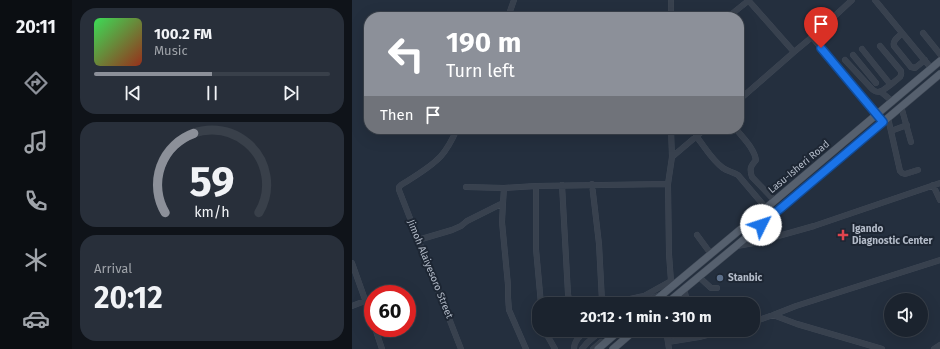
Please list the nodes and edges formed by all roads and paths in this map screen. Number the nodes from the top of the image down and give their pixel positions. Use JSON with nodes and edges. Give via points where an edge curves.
{"nodes":[{"id":1,"x":514,"y":0,"type":"edge"},
{"id":2,"x":671,"y":0,"type":"edge"},
{"id":3,"x":748,"y":0,"type":"edge"},
{"id":4,"x":842,"y":0,"type":"edge"},
{"id":5,"x":852,"y":0,"type":"edge"},
{"id":6,"x":876,"y":0,"type":"edge"},
{"id":7,"x":846,"y":5,"type":"junction"},
{"id":8,"x":510,"y":12,"type":"edge"},
{"id":9,"x":671,"y":12,"type":"edge"},
{"id":10,"x":734,"y":12,"type":"edge"},
{"id":11,"x":902,"y":33,"type":"junction"},
{"id":12,"x":923,"y":33,"type":"dead end"},
{"id":13,"x":812,"y":37,"type":"junction"},
{"id":14,"x":880,"y":46,"type":"dead end"},
{"id":15,"x":862,"y":48,"type":"dead end"},
{"id":16,"x":794,"y":52,"type":"junction"},
{"id":17,"x":940,"y":54,"type":"edge"},
{"id":18,"x":853,"y":55,"type":"dead end"},
{"id":19,"x":845,"y":60,"type":"dead end"},
{"id":20,"x":925,"y":60,"type":"junction"},
{"id":21,"x":940,"y":61,"type":"edge"},
{"id":22,"x":931,"y":68,"type":"junction"},
{"id":23,"x":883,"y":75,"type":"junction"},
{"id":24,"x":939,"y":76,"type":"edge"},
{"id":25,"x":876,"y":83,"type":"junction"},
{"id":26,"x":890,"y":84,"type":"junction"},
{"id":27,"x":870,"y":88,"type":"junction"},
{"id":28,"x":881,"y":92,"type":"junction"},
{"id":29,"x":744,"y":96,"type":"edge"},
{"id":30,"x":892,"y":101,"type":"junction"},
{"id":31,"x":901,"y":106,"type":"junction"},
{"id":32,"x":876,"y":115,"type":"junction"},
{"id":33,"x":885,"y":120,"type":"junction"},
{"id":34,"x":907,"y":125,"type":"junction"},
{"id":35,"x":890,"y":131,"type":"junction"},
{"id":36,"x":455,"y":134,"type":"edge"},
{"id":37,"x":671,"y":134,"type":"edge"},
{"id":38,"x":699,"y":134,"type":"edge"},
{"id":39,"x":740,"y":134,"type":"edge"},
{"id":40,"x":696,"y":136,"type":"junction"},
{"id":41,"x":911,"y":142,"type":"dead end"},
{"id":42,"x":672,"y":157,"type":"junction"},
{"id":43,"x":918,"y":170,"type":"dead end"},
{"id":44,"x":940,"y":183,"type":"edge"},
{"id":45,"x":592,"y":184,"type":"junction"},
{"id":46,"x":668,"y":184,"type":"junction"},
{"id":47,"x":934,"y":185,"type":"junction"},
{"id":48,"x":536,"y":186,"type":"junction"},
{"id":49,"x":562,"y":186,"type":"junction"},
{"id":50,"x":466,"y":187,"type":"dead end"},
{"id":51,"x":504,"y":188,"type":"junction"},
{"id":52,"x":940,"y":200,"type":"edge"},
{"id":53,"x":774,"y":201,"type":"junction"},
{"id":54,"x":503,"y":202,"type":"junction"},
{"id":55,"x":766,"y":208,"type":"junction"},
{"id":56,"x":697,"y":235,"type":"dead end"},
{"id":57,"x":418,"y":240,"type":"junction"},
{"id":58,"x":736,"y":246,"type":"junction"},
{"id":59,"x":711,"y":254,"type":"junction"},
{"id":60,"x":940,"y":260,"type":"edge"},
{"id":61,"x":352,"y":263,"type":"edge"},
{"id":62,"x":354,"y":275,"type":"edge"},
{"id":63,"x":699,"y":277,"type":"junction"},
{"id":64,"x":672,"y":284,"type":"junction"},
{"id":65,"x":717,"y":288,"type":"dead end"},
{"id":66,"x":684,"y":289,"type":"junction"},
{"id":67,"x":664,"y":293,"type":"junction"},
{"id":68,"x":541,"y":297,"type":"edge"},
{"id":69,"x":569,"y":297,"type":"edge"},
{"id":70,"x":602,"y":297,"type":"edge"},
{"id":71,"x":639,"y":297,"type":"edge"},
{"id":72,"x":654,"y":297,"type":"edge"},
{"id":73,"x":659,"y":297,"type":"edge"},
{"id":74,"x":675,"y":297,"type":"edge"},
{"id":75,"x":686,"y":297,"type":"edge"},
{"id":76,"x":364,"y":299,"type":"edge"},
{"id":77,"x":364,"y":301,"type":"edge"},
{"id":78,"x":352,"y":306,"type":"edge"},
{"id":79,"x":774,"y":315,"type":"junction"},
{"id":80,"x":760,"y":320,"type":"edge"},
{"id":81,"x":378,"y":337,"type":"edge"},
{"id":82,"x":548,"y":337,"type":"edge"},
{"id":83,"x":578,"y":337,"type":"edge"},
{"id":84,"x":594,"y":337,"type":"edge"},
{"id":85,"x":607,"y":337,"type":"edge"},
{"id":86,"x":612,"y":337,"type":"edge"},
{"id":87,"x":627,"y":337,"type":"edge"},
{"id":88,"x":667,"y":337,"type":"edge"},
{"id":89,"x":699,"y":337,"type":"edge"},
{"id":90,"x":668,"y":342,"type":"junction"},
{"id":91,"x":940,"y":345,"type":"edge"},
{"id":92,"x":382,"y":349,"type":"edge"},
{"id":93,"x":461,"y":349,"type":"edge"},
{"id":94,"x":526,"y":349,"type":"edge"},
{"id":95,"x":555,"y":349,"type":"edge"},
{"id":96,"x":574,"y":349,"type":"edge"},
{"id":97,"x":582,"y":349,"type":"edge"},
{"id":98,"x":593,"y":349,"type":"edge"},
{"id":99,"x":598,"y":349,"type":"edge"},
{"id":100,"x":613,"y":349,"type":"edge"},
{"id":101,"x":669,"y":349,"type":"edge"},
{"id":102,"x":882,"y":349,"type":"edge"},
{"id":103,"x":934,"y":349,"type":"edge"}],
"edges":[{"from":1,"to":8,"type":"street"},
{"from":2,"to":9,"type":"street"},
{"from":3,"to":10,"type":"street"},
{"from":3,"to":16,"type":"street"},
{"from":4,"to":7,"type":"street"},
{"from":5,"to":7,"type":"street"},
{"from":6,"to":11,"type":"street"},
{"from":7,"to":13,"type":"street"},
{"from":11,"to":20,"type":"street"},
{"from":11,"to":20,"type":"street","via":[[893,44],[911,67],[916,68]]},
{"from":12,"to":17,"type":"street"},
{"from":13,"to":16,"type":"street"},
{"from":13,"to":32,"type":"street"},
{"from":14,"to":26,"type":"street","via":[[901,71],[900,76]]},
{"from":15,"to":23,"type":"street"},
{"from":16,"to":29,"type":"street"},
{"from":18,"to":25,"type":"street"},
{"from":19,"to":27,"type":"street"},
{"from":20,"to":22,"type":"street"},
{"from":21,"to":22,"type":"main road","name":"Lasu-Isheri Road"},
{"from":22,"to":30,"type":"main road","name":"Lasu-Isheri Road"},
{"from":23,"to":25,"type":"street"},
{"from":23,"to":26,"type":"street"},
{"from":24,"to":31,"type":"main road","name":"Lasu-Isheri Road"},
{"from":25,"to":27,"type":"street"},
{"from":26,"to":28,"type":"street"},
{"from":27,"to":28,"type":"street"},
{"from":28,"to":30,"type":"street"},
{"from":30,"to":32,"type":"main road","name":"Lasu-Isheri Road"},
{"from":31,"to":33,"type":"main road","name":"Lasu-Isheri Road"},
{"from":31,"to":34,"type":"street"},
{"from":32,"to":33,"type":"street"},
{"from":32,"to":53,"type":"main road","name":"Lasu-Isheri Road"},
{"from":33,"to":35,"type":"street"},
{"from":33,"to":58,"type":"main road","name":"Lasu-Isheri Road"},
{"from":34,"to":35,"type":"street"},
{"from":34,"to":41,"type":"street"},
{"from":35,"to":43,"type":"street","via":[[902,174]]},
{"from":36,"to":57,"type":"street","name":"Jimoh Alaiyesoro Street","via":[[442,155],[399,188]]},
{"from":37,"to":42,"type":"street"},
{"from":38,"to":40,"type":"street"},
{"from":39,"to":53,"type":"street","via":[[755,156],[756,160],[750,168],[752,177]]},
{"from":40,"to":42,"type":"street"},
{"from":40,"to":55,"type":"street","via":[[716,162],[725,170],[738,174]]},
{"from":42,"to":46,"type":"street"},
{"from":44,"to":47,"type":"street"},
{"from":45,"to":46,"type":"street"},
{"from":45,"to":49,"type":"street"},
{"from":45,"to":70,"type":"street"},
{"from":46,"to":64,"type":"street"},
{"from":47,"to":52,"type":"street"},
{"from":47,"to":58,"type":"street","via":[[814,226]]},
{"from":48,"to":49,"type":"street"},
{"from":48,"to":51,"type":"street"},
{"from":48,"to":68,"type":"street","via":[[536,249]]},
{"from":49,"to":69,"type":"street"},
{"from":50,"to":51,"type":"street"},
{"from":51,"to":54,"type":"street"},
{"from":53,"to":55,"type":"main road","name":"Lasu-Isheri Road"},
{"from":54,"to":57,"type":"street","via":[[461,226]]},
{"from":54,"to":94,"type":"street","via":[[502,222],[509,310]]},
{"from":55,"to":59,"type":"main road","name":"Lasu-Isheri Road"},
{"from":56,"to":59,"type":"street"},
{"from":57,"to":93,"type":"street","name":"Jimoh Alaiyesoro Street"},
{"from":58,"to":63,"type":"main road","name":"Lasu-Isheri Road"},
{"from":59,"to":64,"type":"main road","name":"Lasu-Isheri Road"},
{"from":60,"to":79,"type":"street"},
{"from":61,"to":62,"type":"street"},
{"from":62,"to":76,"type":"street"},
{"from":63,"to":65,"type":"street","via":[[711,288]]},
{"from":63,"to":66,"type":"main road","name":"Lasu-Isheri Road"},
{"from":64,"to":67,"type":"main road","name":"Lasu-Isheri Road"},
{"from":64,"to":71,"type":"street"},
{"from":66,"to":74,"type":"main road","name":"Lasu-Isheri Road"},
{"from":66,"to":75,"type":"street"},
{"from":67,"to":72,"type":"street"},
{"from":67,"to":73,"type":"main road","name":"Lasu-Isheri Road"},
{"from":77,"to":78,"type":"street"},
{"from":79,"to":80,"type":"street"},
{"from":79,"to":102,"type":"street"},
{"from":81,"to":92,"type":"street"},
{"from":82,"to":95,"type":"street"},
{"from":83,"to":96,"type":"street"},
{"from":84,"to":97,"type":"street"},
{"from":85,"to":98,"type":"street"},
{"from":86,"to":99,"type":"main road"},
{"from":87,"to":100,"type":"main road"},
{"from":88,"to":90,"type":"street"},
{"from":89,"to":90,"type":"street"},
{"from":90,"to":101,"type":"street"},
{"from":91,"to":103,"type":"street"}]}
